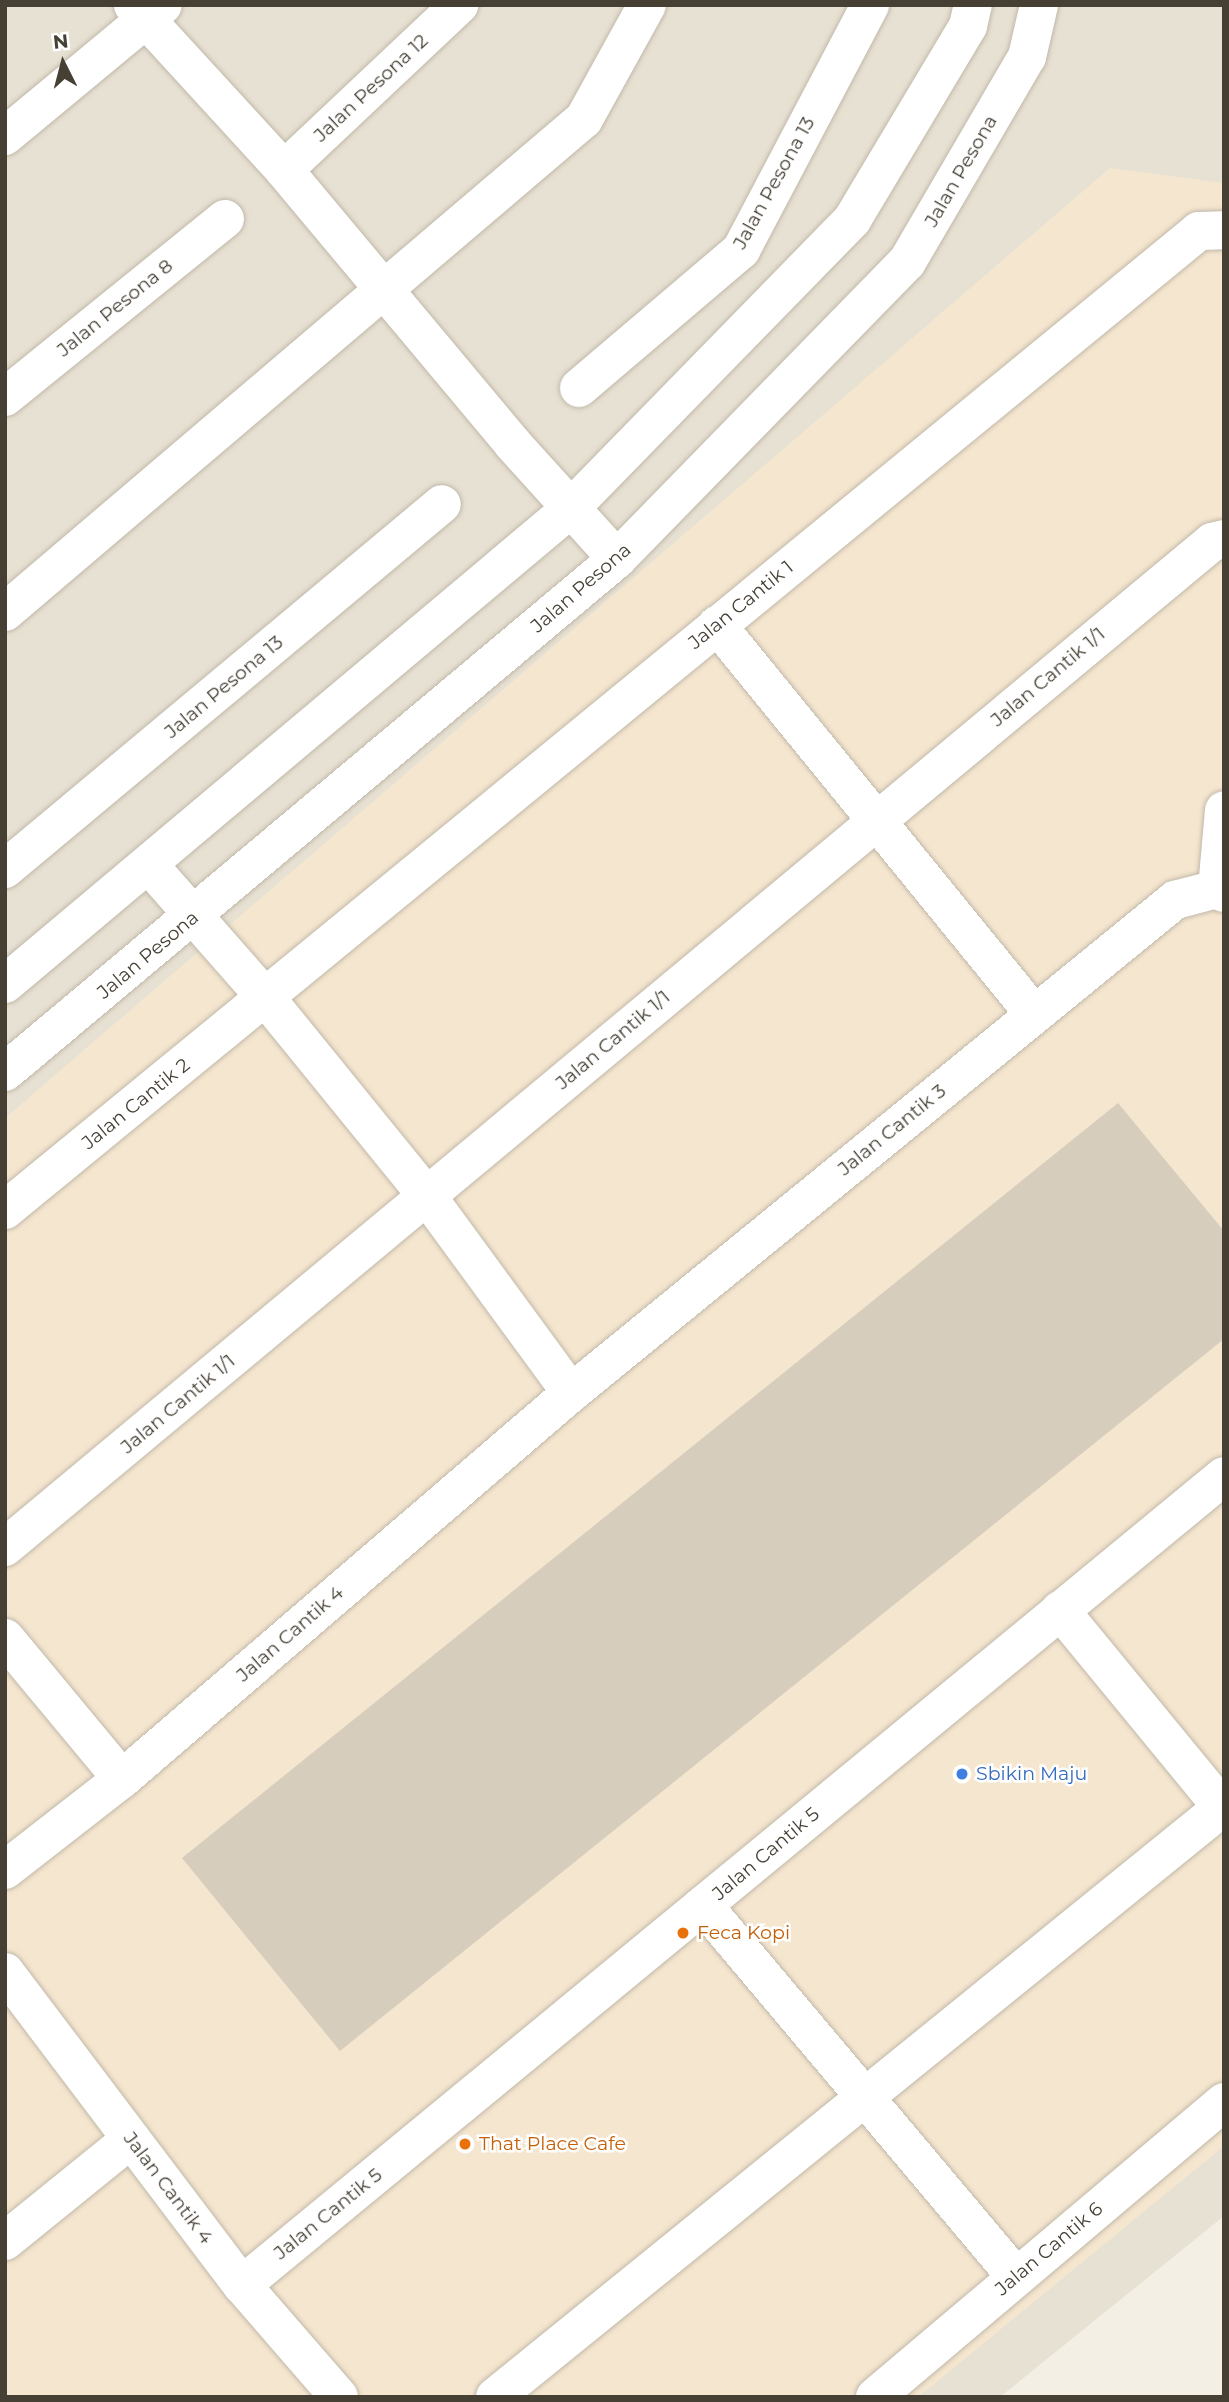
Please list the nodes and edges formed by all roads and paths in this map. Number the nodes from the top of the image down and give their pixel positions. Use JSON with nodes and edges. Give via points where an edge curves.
{"nodes":[{"id":1,"x":459,"y":5,"type":"edge"},
{"id":2,"x":647,"y":5,"type":"edge"},
{"id":3,"x":870,"y":5,"type":"edge"},
{"id":4,"x":973,"y":5,"type":"edge"},
{"id":5,"x":1039,"y":5,"type":"edge"},
{"id":6,"x":147,"y":10,"type":"edge"},
{"id":7,"x":5,"y":136,"type":"edge"},
{"id":8,"x":284,"y":170,"type":"junction"},
{"id":9,"x":225,"y":219,"type":"dead end"},
{"id":10,"x":1224,"y":230,"type":"edge"},
{"id":11,"x":383,"y":288,"type":"junction"},
{"id":12,"x":579,"y":388,"type":"dead end"},
{"id":13,"x":5,"y":397,"type":"edge"},
{"id":14,"x":442,"y":504,"type":"dead end"},
{"id":15,"x":570,"y":509,"type":"junction"},
{"id":16,"x":1224,"y":539,"type":"edge"},
{"id":17,"x":617,"y":559,"type":"junction"},
{"id":18,"x":5,"y":612,"type":"edge"},
{"id":19,"x":717,"y":625,"type":"junction"},
{"id":20,"x":1224,"y":810,"type":"edge"},
{"id":21,"x":876,"y":820,"type":"junction"},
{"id":22,"x":149,"y":865,"type":"junction"},
{"id":23,"x":5,"y":869,"type":"edge"},
{"id":24,"x":1220,"y":891,"type":"edge"},
{"id":25,"x":193,"y":918,"type":"junction"},
{"id":26,"x":5,"y":984,"type":"edge"},
{"id":27,"x":267,"y":998,"type":"junction"},
{"id":28,"x":1034,"y":1014,"type":"junction"},
{"id":29,"x":5,"y":1072,"type":"edge"},
{"id":30,"x":427,"y":1196,"type":"junction"},
{"id":31,"x":5,"y":1210,"type":"edge"},
{"id":32,"x":571,"y":1394,"type":"junction"},
{"id":33,"x":1224,"y":1475,"type":"edge"},
{"id":34,"x":5,"y":1547,"type":"edge"},
{"id":35,"x":1060,"y":1610,"type":"junction"},
{"id":36,"x":5,"y":1638,"type":"edge"},
{"id":37,"x":122,"y":1779,"type":"junction"},
{"id":38,"x":1223,"y":1808,"type":"edge"},
{"id":39,"x":5,"y":1870,"type":"edge"},
{"id":40,"x":703,"y":1905,"type":"junction"},
{"id":41,"x":5,"y":1972,"type":"edge"},
{"id":42,"x":864,"y":2097,"type":"junction"},
{"id":43,"x":1224,"y":2102,"type":"edge"},
{"id":44,"x":131,"y":2139,"type":"junction"},
{"id":45,"x":5,"y":2241,"type":"edge"},
{"id":46,"x":1016,"y":2277,"type":"junction"},
{"id":47,"x":242,"y":2285,"type":"junction"},
{"id":48,"x":340,"y":2397,"type":"edge"},
{"id":49,"x":495,"y":2397,"type":"edge"},
{"id":50,"x":875,"y":2397,"type":"edge"}],
"edges":[{"from":1,"to":8,"type":"street","name":"Jalan Pesona 12"},
{"from":2,"to":11,"type":"street","via":[[584,119]]},
{"from":3,"to":12,"type":"street","name":"Jalan Pesona 13","via":[[740,250]]},
{"from":4,"to":15,"type":"street","via":[[968,26],[852,220]]},
{"from":5,"to":17,"type":"street","name":"Jalan Pesona","via":[[1027,57],[908,262]]},
{"from":6,"to":7,"type":"street"},
{"from":6,"to":8,"type":"street"},
{"from":8,"to":11,"type":"street"},
{"from":9,"to":13,"type":"street","name":"Jalan Pesona 8"},
{"from":10,"to":19,"type":"street","name":"Jalan Cantik 1","via":[[1199,231]]},
{"from":11,"to":15,"type":"street"},
{"from":11,"to":18,"type":"street"},
{"from":14,"to":23,"type":"street","name":"Jalan Pesona 13"},
{"from":15,"to":17,"type":"street"},
{"from":15,"to":22,"type":"street"},
{"from":16,"to":21,"type":"street","name":"Jalan Cantik 1/1","via":[[1212,542]]},
{"from":17,"to":25,"type":"street","name":"Jalan Pesona"},
{"from":19,"to":21,"type":"street"},
{"from":19,"to":27,"type":"street","name":"Jalan Cantik 1"},
{"from":20,"to":24,"type":"street"},
{"from":21,"to":28,"type":"street"},
{"from":21,"to":30,"type":"street","name":"Jalan Cantik 1/1"},
{"from":22,"to":25,"type":"street"},
{"from":22,"to":26,"type":"street"},
{"from":24,"to":28,"type":"street","name":"Jalan Cantik 3","via":[[1175,900]]},
{"from":25,"to":27,"type":"street"},
{"from":25,"to":29,"type":"street","name":"Jalan Pesona"},
{"from":27,"to":30,"type":"street"},
{"from":27,"to":31,"type":"street","name":"Jalan Cantik 2"},
{"from":28,"to":32,"type":"street","name":"Jalan Cantik 3"},
{"from":30,"to":32,"type":"street"},
{"from":30,"to":34,"type":"street","name":"Jalan Cantik 1/1"},
{"from":32,"to":37,"type":"street","name":"Jalan Cantik 4"},
{"from":33,"to":35,"type":"street","name":"Jalan Cantik 5"},
{"from":35,"to":38,"type":"street"},
{"from":35,"to":40,"type":"street","name":"Jalan Cantik 5"},
{"from":36,"to":37,"type":"street"},
{"from":37,"to":39,"type":"street","name":"Jalan Cantik 4"},
{"from":38,"to":42,"type":"street"},
{"from":40,"to":42,"type":"street"},
{"from":40,"to":47,"type":"street","name":"Jalan Cantik 5"},
{"from":41,"to":44,"type":"street","name":"Jalan Cantik 4"},
{"from":42,"to":46,"type":"street"},
{"from":42,"to":49,"type":"street"},
{"from":43,"to":46,"type":"street","name":"Jalan Cantik 6"},
{"from":44,"to":45,"type":"street"},
{"from":44,"to":47,"type":"street","name":"Jalan Cantik 4"},
{"from":46,"to":50,"type":"street","name":"Jalan Cantik 6"},
{"from":47,"to":48,"type":"street","name":"Jalan Cantik 4"}]}
